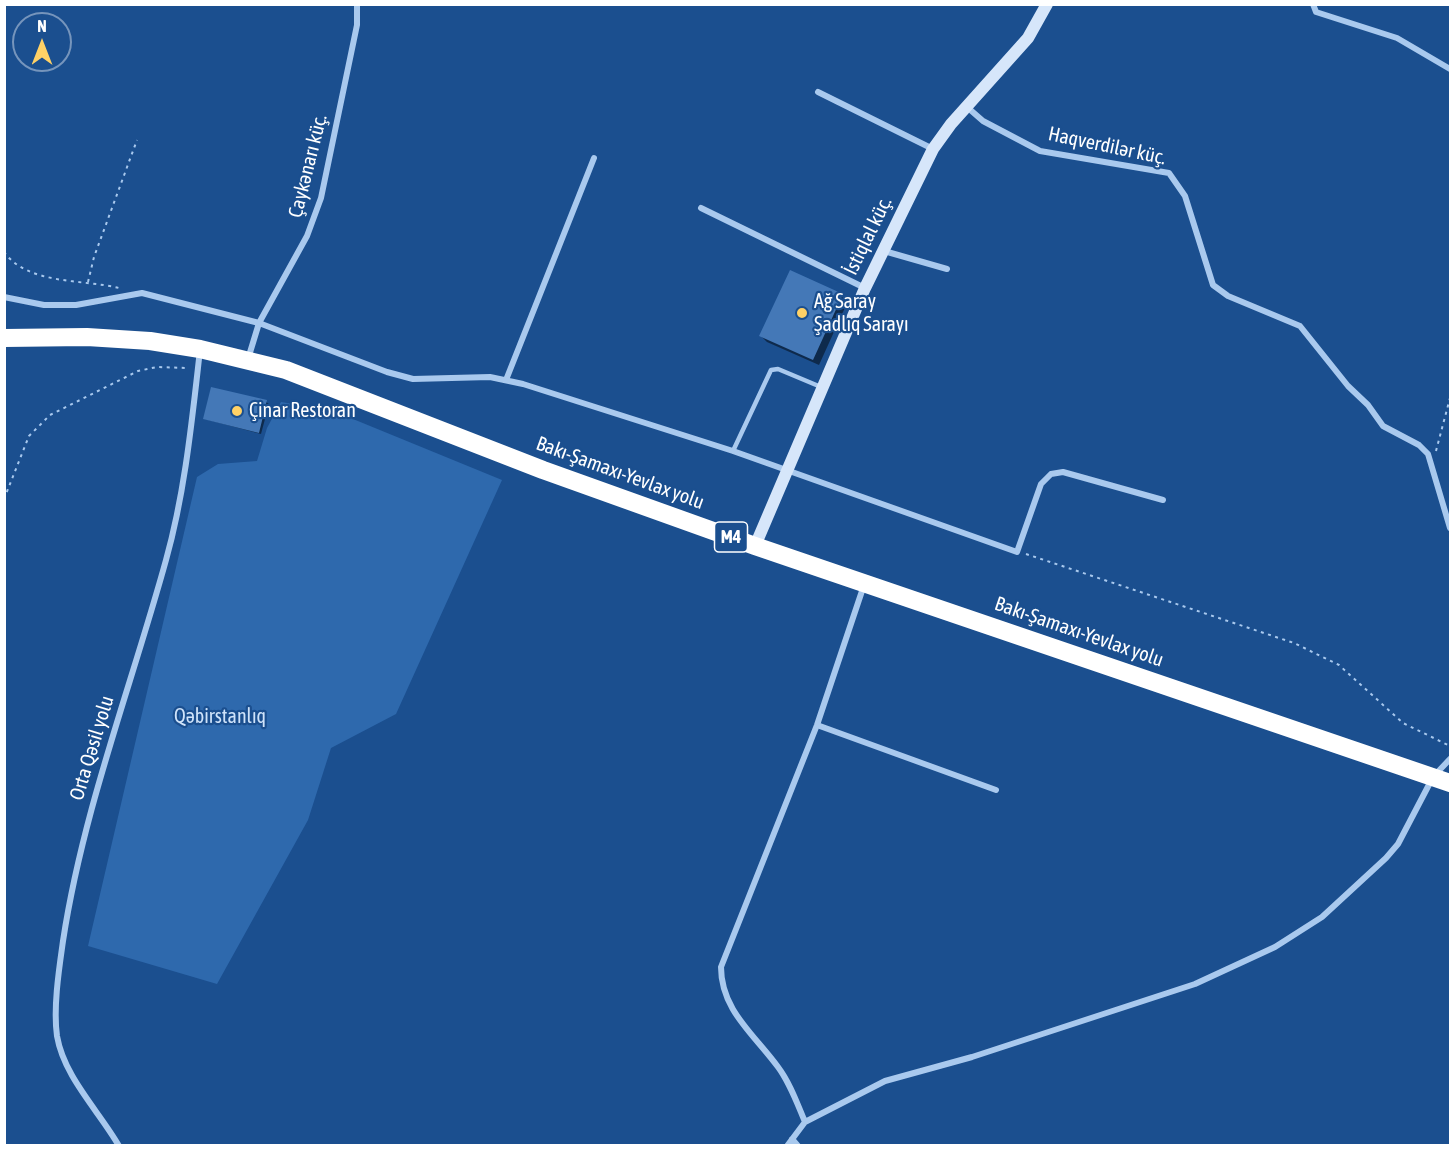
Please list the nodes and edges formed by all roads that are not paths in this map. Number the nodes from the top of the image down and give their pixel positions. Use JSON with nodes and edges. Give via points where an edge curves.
{"nodes":[{"id":1,"x":357,"y":4,"type":"edge"},
{"id":2,"x":1047,"y":4,"type":"edge"},
{"id":3,"x":1313,"y":4,"type":"edge"},
{"id":4,"x":1450,"y":69,"type":"edge"},
{"id":5,"x":818,"y":92,"type":"dead end"},
{"id":6,"x":967,"y":107,"type":"junction"},
{"id":7,"x":933,"y":149,"type":"junction"},
{"id":8,"x":594,"y":158,"type":"dead end"},
{"id":9,"x":701,"y":208,"type":"dead end"},
{"id":10,"x":883,"y":251,"type":"junction"},
{"id":11,"x":947,"y":269,"type":"dead end"},
{"id":12,"x":865,"y":288,"type":"junction"},
{"id":13,"x":4,"y":297,"type":"edge"},
{"id":14,"x":259,"y":323,"type":"junction"},
{"id":15,"x":4,"y":338,"type":"edge"},
{"id":16,"x":200,"y":349,"type":"junction"},
{"id":17,"x":248,"y":360,"type":"junction"},
{"id":18,"x":506,"y":380,"type":"junction"},
{"id":19,"x":823,"y":388,"type":"junction"},
{"id":20,"x":733,"y":451,"type":"junction"},
{"id":21,"x":788,"y":470,"type":"junction"},
{"id":22,"x":1163,"y":500,"type":"dead end"},
{"id":23,"x":1450,"y":528,"type":"edge"},
{"id":24,"x":755,"y":546,"type":"junction"},
{"id":25,"x":865,"y":582,"type":"junction"},
{"id":26,"x":817,"y":725,"type":"junction"},
{"id":27,"x":1450,"y":759,"type":"edge"},
{"id":28,"x":1442,"y":780,"type":"edge"},
{"id":29,"x":996,"y":790,"type":"dead end"},
{"id":30,"x":805,"y":1122,"type":"junction"},
{"id":31,"x":792,"y":1139,"type":"junction"},
{"id":32,"x":119,"y":1146,"type":"edge"},
{"id":33,"x":787,"y":1146,"type":"edge"},
{"id":34,"x":798,"y":1146,"type":"edge"}],
"edges":[{"from":1,"to":14,"type":"street","name":"Çaykənarı küç.","via":[[357,25],[321,198],[307,236]]},
{"from":2,"to":6,"type":"street","name":"İstiqlal küç.","via":[[1028,38]]},
{"from":3,"to":4,"type":"street","via":[[1316,12],[1397,38]]},
{"from":5,"to":7,"type":"street"},
{"from":6,"to":7,"type":"street","name":"İstiqlal küç."},
{"from":6,"to":23,"type":"street","name":"Haqverdilər küç.","via":[[983,121],[1040,150],[1169,173],[1185,196],[1213,285],[1228,296],[1300,326],[1383,426],[1428,454]]},
{"from":7,"to":10,"type":"street","name":"İstiqlal küç."},
{"from":8,"to":18,"type":"street"},
{"from":9,"to":12,"type":"street"},
{"from":10,"to":11,"type":"street"},
{"from":10,"to":12,"type":"street","name":"İstiqlal küç."},
{"from":12,"to":19,"type":"street","name":"İstiqlal küç."},
{"from":13,"to":14,"type":"street","via":[[44,305],[76,305],[142,293]]},
{"from":14,"to":17,"type":"street","name":"Çaykənarı küç."},
{"from":14,"to":18,"type":"street","via":[[413,379]]},
{"from":15,"to":16,"type":"highway","name":"Bakı-Şamaxı-Yevlax yolu","number":"M4","via":[[87,336]]},
{"from":16,"to":17,"type":"highway","name":"Bakı-Şamaxı-Yevlax yolu","number":"M4"},
{"from":16,"to":32,"type":"street","name":"Orta Qəsil yolu","via":[[179,504],[167,558],[96,790],[59,970],[57,1035],[62,1054]]},
{"from":17,"to":24,"type":"highway","name":"Bakı-Şamaxı-Yevlax yolu","number":"M4","via":[[286,370],[543,470]]},
{"from":18,"to":20,"type":"street"},
{"from":19,"to":20,"type":"lane","via":[[778,369],[771,370]]},
{"from":19,"to":21,"type":"street","name":"İstiqlal küç."},
{"from":20,"to":21,"type":"street"},
{"from":21,"to":22,"type":"street","via":[[1017,552],[1041,484],[1051,474],[1063,472]]},
{"from":21,"to":24,"type":"street","name":"İstiqlal küç."},
{"from":24,"to":25,"type":"highway","name":"Bakı-Şamaxı-Yevlax yolu","number":"M4"},
{"from":25,"to":26,"type":"street"},
{"from":25,"to":28,"type":"highway","name":"Bakı-Şamaxı-Yevlax yolu","number":"M4"},
{"from":26,"to":29,"type":"street"},
{"from":26,"to":30,"type":"street","via":[[721,967],[728,1005],[778,1067]]},
{"from":27,"to":28,"type":"street"},
{"from":28,"to":30,"type":"street","via":[[1386,858],[1322,917],[1275,947],[1195,984],[983,1054],[885,1081]]},
{"from":30,"to":31,"type":"street"},
{"from":31,"to":33,"type":"street"},
{"from":31,"to":34,"type":"street"}]}
